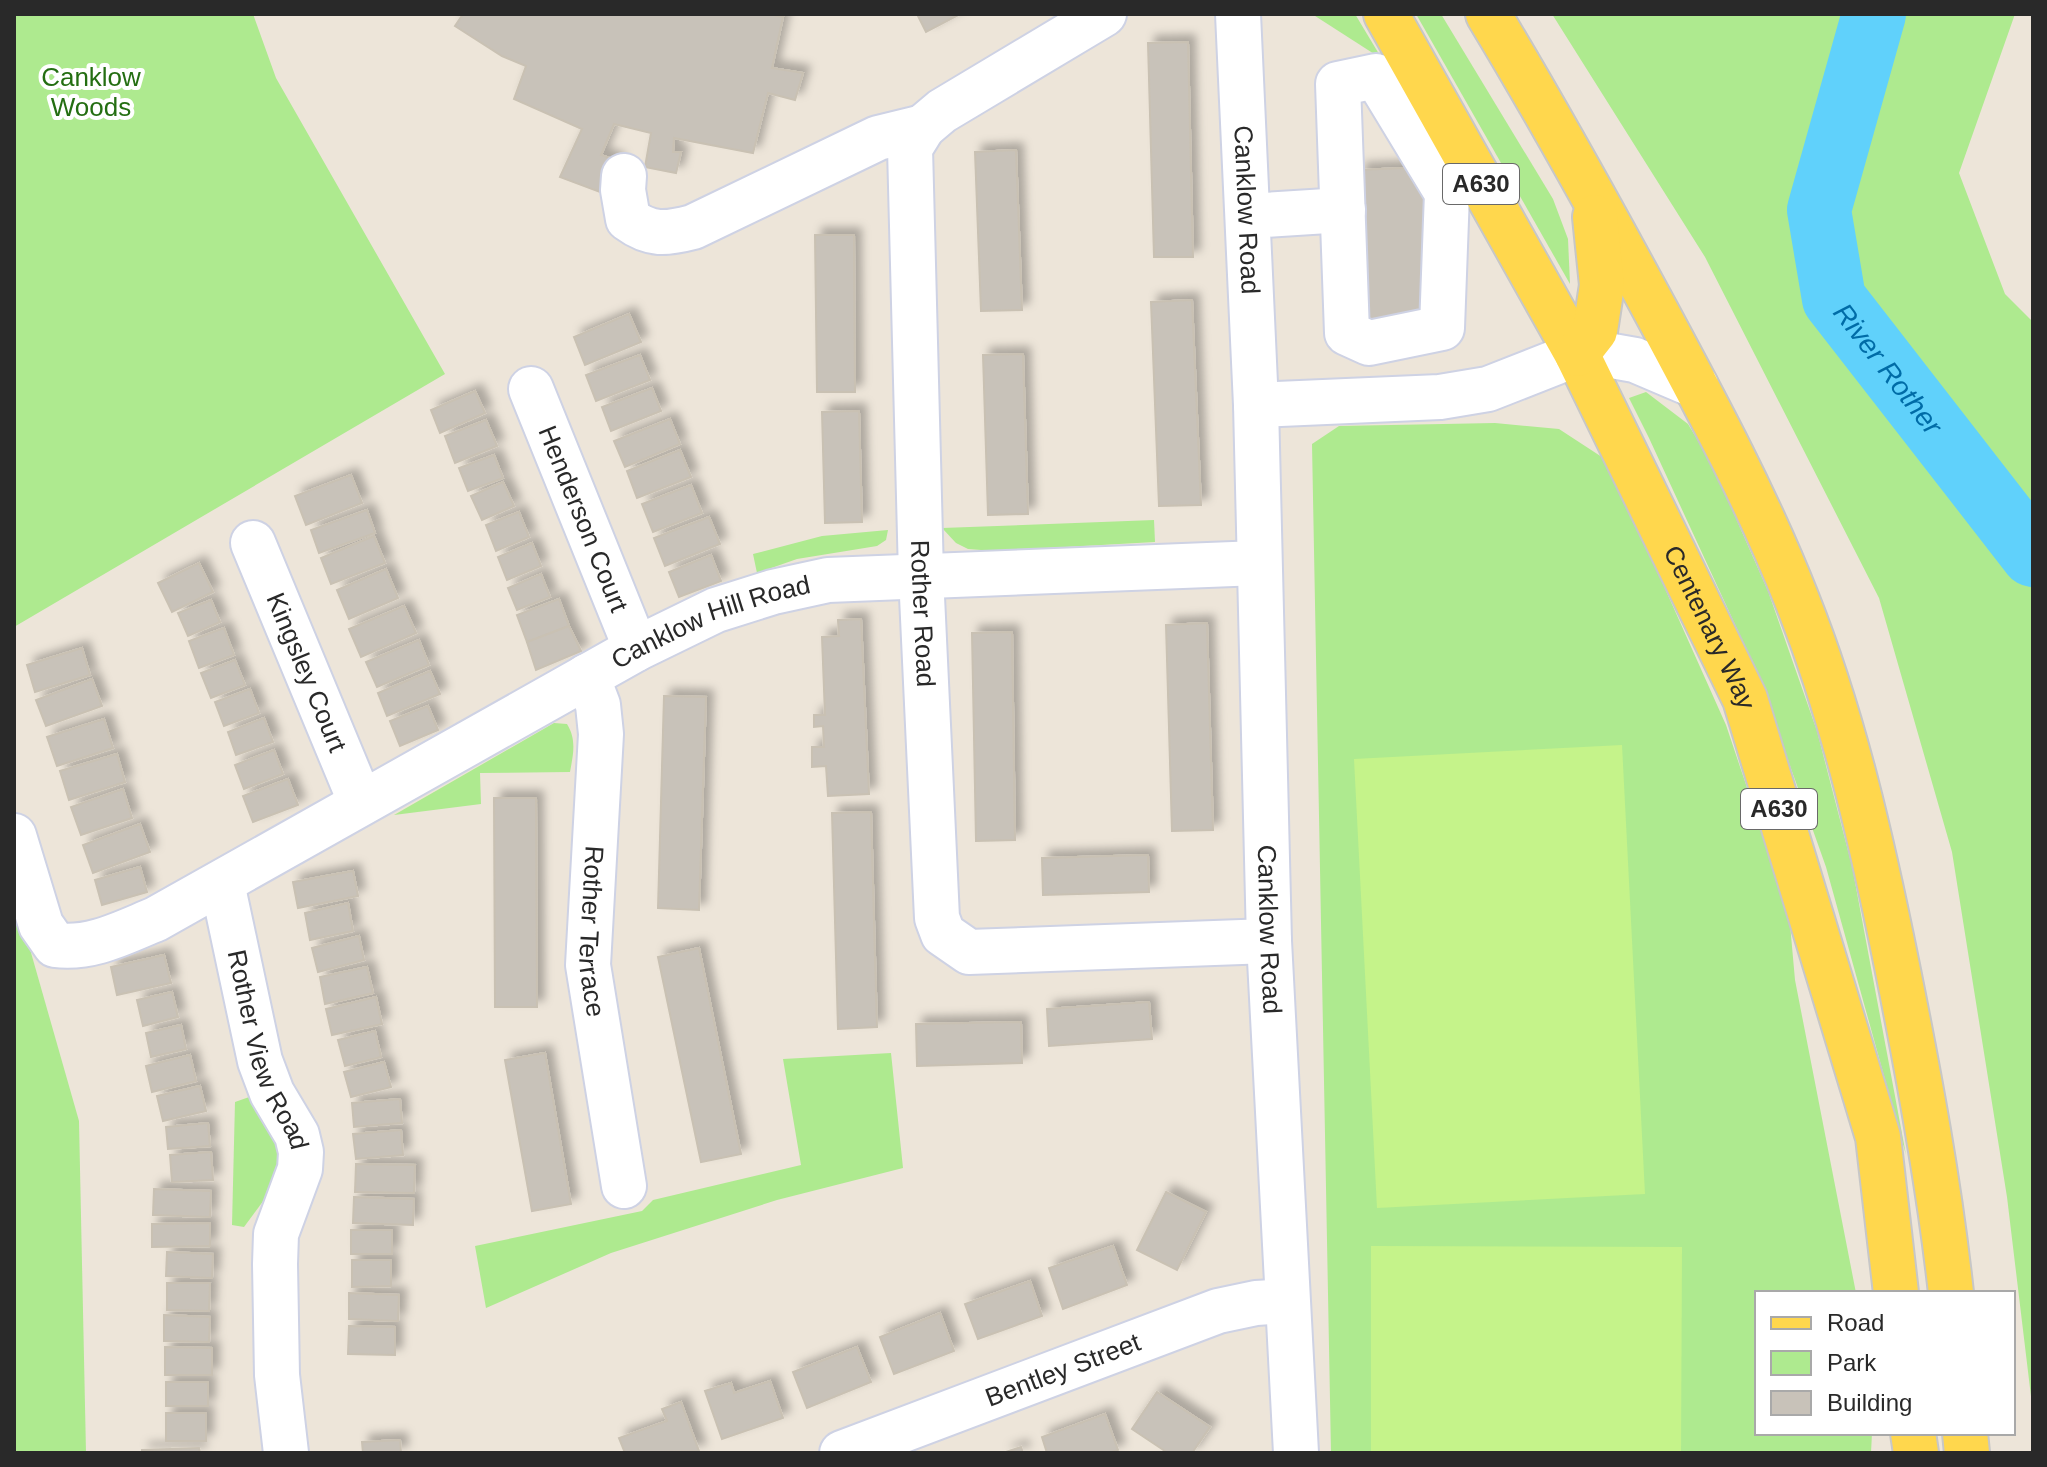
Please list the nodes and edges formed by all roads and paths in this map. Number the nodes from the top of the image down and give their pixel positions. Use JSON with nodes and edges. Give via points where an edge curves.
{"nodes":[{"id":1,"x":1104,"y":14,"type":"edge"},
{"id":2,"x":1238,"y":14,"type":"edge"},
{"id":3,"x":1386,"y":14,"type":"edge"},
{"id":4,"x":1488,"y":14,"type":"edge"},
{"id":5,"x":1050,"y":27,"type":"edge"},
{"id":6,"x":923,"y":127,"type":"junction"},
{"id":7,"x":624,"y":176,"type":"dead end"},
{"id":8,"x":1593,"y":195,"type":"junction"},
{"id":9,"x":1343,"y":210,"type":"junction"},
{"id":10,"x":1248,"y":216,"type":"junction"},
{"id":11,"x":1577,"y":354,"type":"junction"},
{"id":12,"x":1696,"y":386,"type":"junction"},
{"id":13,"x":531,"y":389,"type":"dead end"},
{"id":14,"x":1256,"y":405,"type":"junction"},
{"id":15,"x":253,"y":543,"type":"dead end"},
{"id":16,"x":1259,"y":563,"type":"junction"},
{"id":17,"x":921,"y":575,"type":"junction"},
{"id":18,"x":636,"y":649,"type":"junction"},
{"id":19,"x":587,"y":676,"type":"junction"},
{"id":20,"x":361,"y":803,"type":"junction"},
{"id":21,"x":14,"y":836,"type":"edge"},
{"id":22,"x":222,"y":883,"type":"junction"},
{"id":23,"x":1269,"y":941,"type":"junction"},
{"id":24,"x":624,"y":1186,"type":"dead end"},
{"id":25,"x":1896,"y":1291,"type":"edge"},
{"id":26,"x":1951,"y":1291,"type":"edge"},
{"id":27,"x":1286,"y":1301,"type":"junction"},
{"id":28,"x":286,"y":1453,"type":"edge"},
{"id":29,"x":842,"y":1453,"type":"edge"},
{"id":30,"x":1296,"y":1453,"type":"edge"}],
"edges":[{"from":1,"to":5,"type":"street"},
{"from":2,"to":10,"type":"street","name":"Canklow Road"},
{"from":3,"to":11,"type":"main road","name":"Centenary Way","number":"A630"},
{"from":4,"to":8,"type":"main road"},
{"from":5,"to":6,"type":"street"},
{"from":6,"to":7,"type":"street","via":[[878,138],[693,227],[669,233],[655,234],[628,219]]},
{"from":6,"to":17,"type":"street","name":"Rother Road","via":[[910,148]]},
{"from":8,"to":11,"type":"main road","via":[[1602,285],[1595,331]]},
{"from":8,"to":12,"type":"main road"},
{"from":9,"to":9,"type":"street","via":[[1338,84],[1376,76],[1447,193],[1442,328],[1369,343],[1347,333]]},
{"from":9,"to":10,"type":"street"},
{"from":10,"to":14,"type":"street","name":"Canklow Road"},
{"from":11,"to":12,"type":"street","via":[[1635,360]]},
{"from":11,"to":14,"type":"street","via":[[1488,389],[1440,397]]},
{"from":11,"to":25,"type":"main road","name":"Centenary Way","number":"A630","via":[[1745,699],[1878,1137]]},
{"from":12,"to":26,"type":"main road","via":[[1746,479],[1798,602],[1849,754],[1920,1081]]},
{"from":13,"to":18,"type":"street","name":"Henderson Court"},
{"from":14,"to":16,"type":"street","name":"Canklow Road"},
{"from":15,"to":20,"type":"street","name":"Kingsley Court"},
{"from":16,"to":17,"type":"street","name":"Canklow Hill Road"},
{"from":16,"to":23,"type":"street","name":"Canklow Road"},
{"from":17,"to":18,"type":"street","name":"Canklow Hill Road","via":[[828,580],[773,592],[716,610]]},
{"from":17,"to":23,"type":"street","name":"Rother Road","via":[[934,901],[943,934],[969,952]]},
{"from":18,"to":19,"type":"street","name":"Canklow Hill Road"},
{"from":19,"to":20,"type":"street","name":"Canklow Hill Road"},
{"from":19,"to":24,"type":"street","name":"Rother Terrace","via":[[601,734],[588,965]]},
{"from":20,"to":22,"type":"street","name":"Canklow Hill Road"},
{"from":21,"to":22,"type":"street","name":"Canklow Hill Road","via":[[41,925],[55,945],[103,941]]},
{"from":22,"to":28,"type":"street","name":"Rother View Road","via":[[260,1061],[301,1152],[300,1169],[276,1234],[277,1375]]},
{"from":23,"to":27,"type":"street","name":"Canklow Road"},
{"from":27,"to":29,"type":"street","name":"Bentley Street","via":[[1218,1311]]},
{"from":27,"to":30,"type":"street","name":"Canklow Road"}]}
